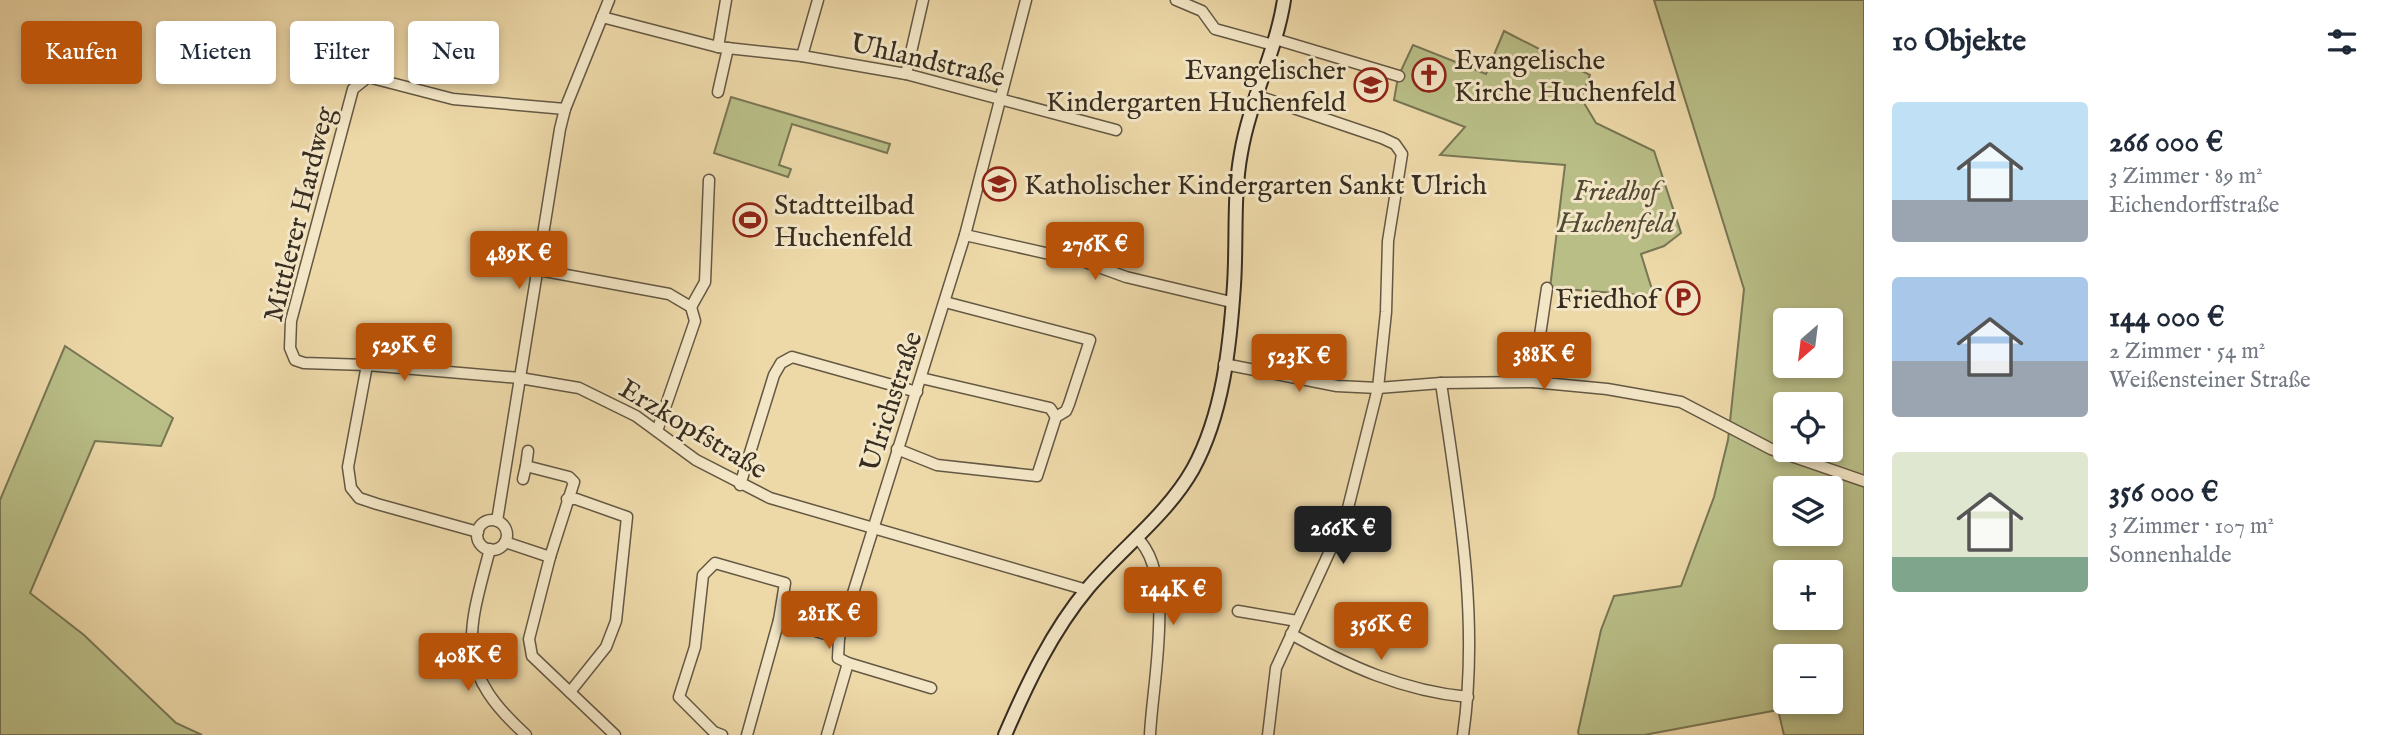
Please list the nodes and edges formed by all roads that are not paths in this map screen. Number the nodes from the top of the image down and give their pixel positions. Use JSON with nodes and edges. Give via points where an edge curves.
{"nodes":[{"id":1,"x":609,"y":0,"type":"edge"},
{"id":2,"x":726,"y":0,"type":"edge"},
{"id":3,"x":818,"y":0,"type":"edge"},
{"id":4,"x":923,"y":0,"type":"edge"},
{"id":5,"x":1027,"y":0,"type":"edge"},
{"id":6,"x":1175,"y":0,"type":"edge"},
{"id":7,"x":1284,"y":0,"type":"edge"},
{"id":8,"x":601,"y":18,"type":"junction"},
{"id":9,"x":1274,"y":42,"type":"junction"},
{"id":10,"x":723,"y":47,"type":"junction"},
{"id":11,"x":803,"y":56,"type":"junction"},
{"id":12,"x":906,"y":74,"type":"junction"},
{"id":13,"x":1399,"y":76,"type":"dead end"},
{"id":14,"x":718,"y":92,"type":"dead end"},
{"id":15,"x":1255,"y":95,"type":"junction"},
{"id":16,"x":1000,"y":98,"type":"junction"},
{"id":17,"x":565,"y":109,"type":"junction"},
{"id":18,"x":1116,"y":130,"type":"dead end"},
{"id":19,"x":709,"y":180,"type":"dead end"},
{"id":20,"x":965,"y":235,"type":"junction"},
{"id":21,"x":539,"y":270,"type":"junction"},
{"id":22,"x":1547,"y":288,"type":"dead end"},
{"id":23,"x":1231,"y":302,"type":"junction"},
{"id":24,"x":945,"y":303,"type":"junction"},
{"id":25,"x":691,"y":307,"type":"junction"},
{"id":26,"x":295,"y":360,"type":"joint"},
{"id":27,"x":367,"y":365,"type":"junction"},
{"id":28,"x":1224,"y":365,"type":"junction"},
{"id":29,"x":520,"y":378,"type":"junction"},
{"id":30,"x":921,"y":378,"type":"junction"},
{"id":31,"x":1533,"y":382,"type":"junction"},
{"id":32,"x":1441,"y":383,"type":"junction"},
{"id":33,"x":1378,"y":388,"type":"junction"},
{"id":34,"x":916,"y":392,"type":"junction"},
{"id":35,"x":1056,"y":417,"type":"junction"},
{"id":36,"x":657,"y":431,"type":"junction"},
{"id":37,"x":897,"y":449,"type":"junction"},
{"id":38,"x":528,"y":451,"type":"dead end"},
{"id":39,"x":526,"y":466,"type":"junction"},
{"id":40,"x":523,"y":479,"type":"dead end"},
{"id":41,"x":1864,"y":481,"type":"edge"},
{"id":42,"x":740,"y":485,"type":"junction"},
{"id":43,"x":567,"y":499,"type":"junction"},
{"id":44,"x":497,"y":521,"type":"junction"},
{"id":45,"x":875,"y":527,"type":"junction"},
{"id":46,"x":478,"y":532,"type":"junction"},
{"id":47,"x":1136,"y":537,"type":"junction"},
{"id":48,"x":505,"y":542,"type":"junction"},
{"id":49,"x":489,"y":550,"type":"junction"},
{"id":50,"x":550,"y":557,"type":"junction"},
{"id":51,"x":1087,"y":590,"type":"junction"},
{"id":52,"x":1238,"y":611,"type":"dead end"},
{"id":53,"x":779,"y":620,"type":"junction"},
{"id":54,"x":1297,"y":621,"type":"junction"},
{"id":55,"x":1291,"y":635,"type":"junction"},
{"id":56,"x":839,"y":638,"type":"junction"},
{"id":57,"x":848,"y":663,"type":"junction"},
{"id":58,"x":931,"y":688,"type":"dead end"},
{"id":59,"x":570,"y":692,"type":"junction"},
{"id":60,"x":1468,"y":697,"type":"junction"},
{"id":61,"x":526,"y":735,"type":"edge"},
{"id":62,"x":615,"y":735,"type":"edge"},
{"id":63,"x":722,"y":735,"type":"edge"},
{"id":64,"x":747,"y":735,"type":"edge"},
{"id":65,"x":827,"y":735,"type":"edge"},
{"id":66,"x":1005,"y":735,"type":"edge"},
{"id":67,"x":1150,"y":735,"type":"edge"},
{"id":68,"x":1268,"y":735,"type":"edge"},
{"id":69,"x":1462,"y":735,"type":"edge"}],
"edges":[{"from":1,"to":8,"type":"street"},
{"from":2,"to":10,"type":"street"},
{"from":3,"to":11,"type":"street"},
{"from":4,"to":12,"type":"street"},
{"from":5,"to":16,"type":"street","name":"Ulrichstraße"},
{"from":6,"to":9,"type":"street","via":[[1202,11],[1215,29]]},
{"from":7,"to":9,"type":"main road"},
{"from":8,"to":10,"type":"street","name":"Uhlandstraße"},
{"from":8,"to":17,"type":"street"},
{"from":9,"to":13,"type":"street"},
{"from":9,"to":15,"type":"main road"},
{"from":10,"to":11,"type":"street","name":"Uhlandstraße"},
{"from":10,"to":14,"type":"street"},
{"from":11,"to":12,"type":"street","name":"Uhlandstraße"},
{"from":12,"to":16,"type":"street","name":"Uhlandstraße"},
{"from":15,"to":23,"type":"main road","via":[[1236,193]]},
{"from":15,"to":33,"type":"street","via":[[1382,138],[1402,154],[1388,241]]},
{"from":16,"to":18,"type":"street","name":"Uhlandstraße"},
{"from":16,"to":20,"type":"street","name":"Ulrichstraße"},
{"from":17,"to":21,"type":"street"},
{"from":17,"to":26,"type":"street","name":"Mittlerer Hardweg","via":[[453,99],[368,77],[353,89],[290,321]]},
{"from":19,"to":25,"type":"street","via":[[705,282]]},
{"from":20,"to":23,"type":"street"},
{"from":20,"to":24,"type":"street","name":"Ulrichstraße"},
{"from":21,"to":25,"type":"street","via":[[669,294]]},
{"from":21,"to":29,"type":"street"},
{"from":22,"to":31,"type":"street"},
{"from":23,"to":28,"type":"main road"},
{"from":24,"to":30,"type":"street","name":"Ulrichstraße"},
{"from":24,"to":35,"type":"street","via":[[1090,340],[1066,411]]},
{"from":25,"to":36,"type":"street","via":[[695,321]]},
{"from":26,"to":27,"type":"street","name":"Erzkopfstraße"},
{"from":27,"to":29,"type":"street","name":"Erzkopfstraße"},
{"from":27,"to":46,"type":"street","via":[[348,467],[351,488],[359,498]]},
{"from":28,"to":33,"type":"street","via":[[1337,386]]},
{"from":28,"to":47,"type":"main road","via":[[1217,410],[1192,471],[1156,519]]},
{"from":29,"to":36,"type":"street","name":"Erzkopfstraße","via":[[579,388]]},
{"from":29,"to":44,"type":"street"},
{"from":30,"to":34,"type":"street","name":"Ulrichstraße"},
{"from":30,"to":35,"type":"street","via":[[1050,408]]},
{"from":31,"to":32,"type":"street"},
{"from":31,"to":41,"type":"street","via":[[1607,388],[1681,402],[1771,449]]},
{"from":32,"to":33,"type":"street"},
{"from":32,"to":60,"type":"street","via":[[1467,564]]},
{"from":33,"to":54,"type":"street","via":[[1346,516]]},
{"from":34,"to":37,"type":"street","name":"Ulrichstraße"},
{"from":34,"to":42,"type":"street","via":[[792,358],[782,363],[774,374]]},
{"from":35,"to":37,"type":"street","via":[[1037,476],[937,465]]},
{"from":36,"to":42,"type":"street","name":"Erzkopfstraße","via":[[695,460]]},
{"from":37,"to":45,"type":"street","name":"Ulrichstraße"},
{"from":38,"to":39,"type":"street"},
{"from":39,"to":40,"type":"street"},
{"from":39,"to":43,"type":"street","via":[[569,477],[574,482]]},
{"from":42,"to":45,"type":"street","name":"Erzkopfstraße","via":[[770,498]]},
{"from":43,"to":50,"type":"street"},
{"from":43,"to":59,"type":"street","via":[[627,517],[616,621],[606,647]]},
{"from":44,"to":46,"type":"street","via":[[482,523]]},
{"from":44,"to":48,"type":"street","via":[[506,530]]},
{"from":45,"to":51,"type":"street","name":"Erzkopfstraße"},
{"from":45,"to":56,"type":"street","name":"Ulrichstraße"},
{"from":46,"to":49,"type":"street","via":[[479,541]]},
{"from":47,"to":51,"type":"main road"},
{"from":47,"to":67,"type":"street","via":[[1151,557],[1159,604]]},
{"from":48,"to":49,"type":"street"},
{"from":48,"to":50,"type":"street"},
{"from":49,"to":61,"type":"street","via":[[471,623],[473,657],[478,681]]},
{"from":50,"to":59,"type":"street","via":[[528,648]]},
{"from":51,"to":66,"type":"main road","via":[[1060,627]]},
{"from":52,"to":54,"type":"street"},
{"from":53,"to":56,"type":"street"},
{"from":53,"to":63,"type":"street","via":[[785,583],[715,563],[707,568],[695,647],[679,697]]},
{"from":53,"to":64,"type":"street"},
{"from":54,"to":55,"type":"street"},
{"from":55,"to":60,"type":"street","via":[[1388,681]]},
{"from":55,"to":68,"type":"street","via":[[1276,668]]},
{"from":56,"to":57,"type":"street","via":[[838,658]]},
{"from":57,"to":58,"type":"street"},
{"from":57,"to":65,"type":"street"},
{"from":59,"to":62,"type":"street"},
{"from":60,"to":69,"type":"street"}]}
